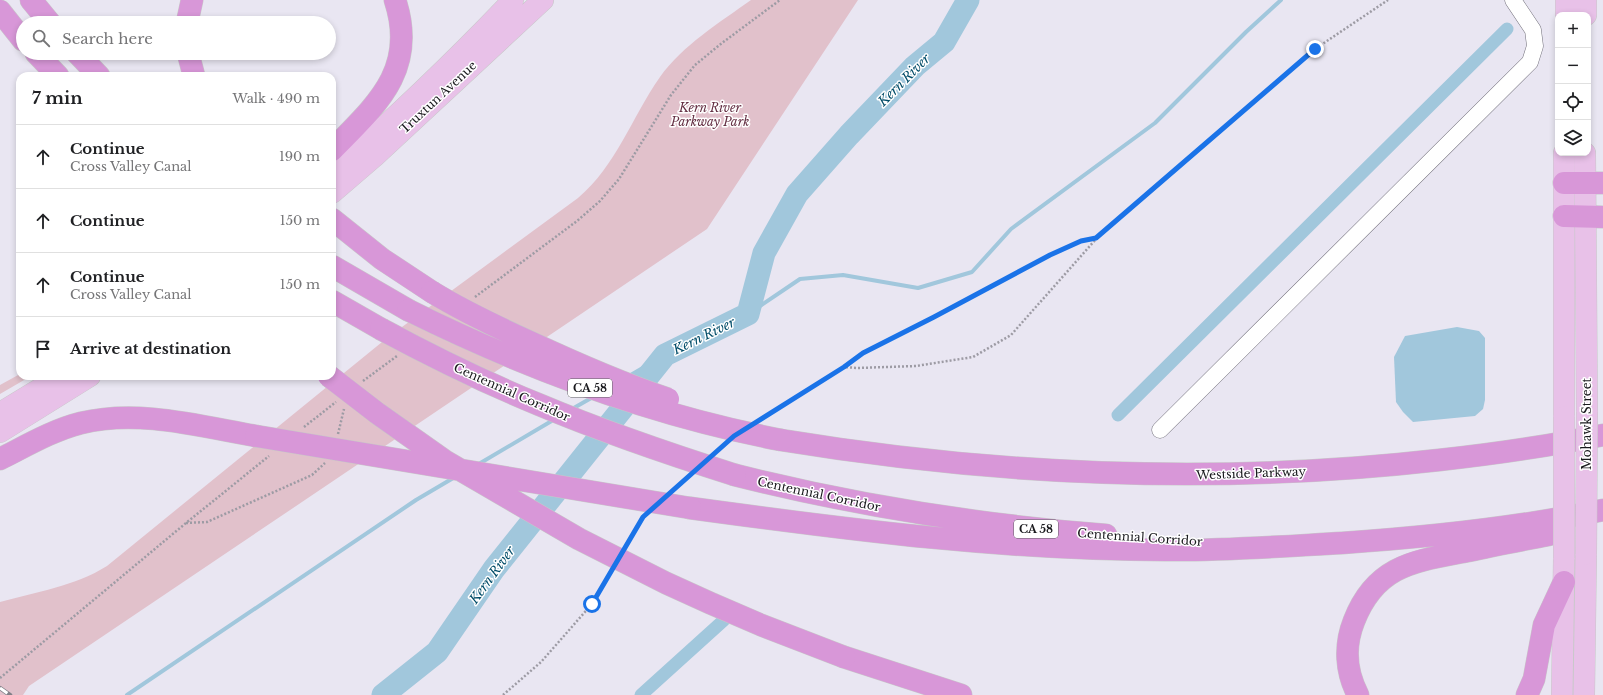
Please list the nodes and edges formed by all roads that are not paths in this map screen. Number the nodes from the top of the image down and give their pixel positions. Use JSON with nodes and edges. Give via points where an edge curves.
{"nodes":[{"id":1,"x":31,"y":0,"type":"edge"},
{"id":2,"x":192,"y":0,"type":"edge"},
{"id":3,"x":395,"y":0,"type":"edge"},
{"id":4,"x":513,"y":0,"type":"edge"},
{"id":5,"x":543,"y":0,"type":"edge"},
{"id":6,"x":1513,"y":0,"type":"edge"},
{"id":7,"x":1566,"y":0,"type":"edge"},
{"id":8,"x":1586,"y":0,"type":"edge"},
{"id":9,"x":0,"y":11,"type":"edge"},
{"id":10,"x":1566,"y":12,"type":"edge"},
{"id":11,"x":1586,"y":12,"type":"edge"},
{"id":12,"x":44,"y":16,"type":"edge"},
{"id":13,"x":189,"y":16,"type":"edge"},
{"id":14,"x":16,"y":32,"type":"edge"},
{"id":15,"x":33,"y":60,"type":"edge"},
{"id":16,"x":43,"y":60,"type":"edge"},
{"id":17,"x":84,"y":60,"type":"edge"},
{"id":18,"x":190,"y":60,"type":"edge"},
{"id":19,"x":41,"y":72,"type":"edge"},
{"id":20,"x":54,"y":72,"type":"edge"},
{"id":21,"x":96,"y":72,"type":"edge"},
{"id":22,"x":193,"y":72,"type":"edge"},
{"id":23,"x":336,"y":146,"type":"edge"},
{"id":24,"x":1566,"y":156,"type":"edge"},
{"id":25,"x":1585,"y":156,"type":"edge"},
{"id":26,"x":336,"y":170,"type":"edge"},
{"id":27,"x":1584,"y":183,"type":"edge"},
{"id":28,"x":336,"y":190,"type":"edge"},
{"id":29,"x":1564,"y":216,"type":"junction"},
{"id":30,"x":1594,"y":217,"type":"edge"},
{"id":31,"x":336,"y":222,"type":"edge"},
{"id":32,"x":336,"y":268,"type":"edge"},
{"id":33,"x":336,"y":303,"type":"edge"},
{"id":34,"x":54,"y":380,"type":"edge"},
{"id":35,"x":84,"y":380,"type":"edge"},
{"id":36,"x":334,"y":380,"type":"edge"},
{"id":37,"x":0,"y":413,"type":"edge"},
{"id":38,"x":1595,"y":418,"type":"edge"},
{"id":39,"x":1160,"y":430,"type":"dead end"},
{"id":40,"x":0,"y":432,"type":"edge"},
{"id":41,"x":1603,"y":435,"type":"edge"},
{"id":42,"x":785,"y":437,"type":"junction"},
{"id":43,"x":0,"y":458,"type":"edge"},
{"id":44,"x":1404,"y":464,"type":"junction"},
{"id":45,"x":1603,"y":510,"type":"edge"},
{"id":46,"x":1603,"y":524,"type":"edge"},
{"id":47,"x":1341,"y":543,"type":"junction"},
{"id":48,"x":1564,"y":582,"type":"junction"},
{"id":49,"x":961,"y":695,"type":"edge"},
{"id":50,"x":1358,"y":695,"type":"edge"},
{"id":51,"x":1527,"y":695,"type":"edge"},
{"id":52,"x":1562,"y":695,"type":"edge"},
{"id":53,"x":1584,"y":695,"type":"edge"}],
"edges":[{"from":1,"to":12,"type":"highway"},
{"from":2,"to":13,"type":"highway"},
{"from":3,"to":23,"type":"highway","via":[[402,38],[398,66],[393,79],[378,103]]},
{"from":4,"to":26,"type":"main road","name":"Truxtun Avenue","via":[[415,99]]},
{"from":5,"to":28,"type":"main road","name":"Truxtun Avenue"},
{"from":6,"to":39,"type":"lane","via":[[1533,30],[1536,46],[1530,62]]},
{"from":7,"to":10,"type":"main road"},
{"from":8,"to":11,"type":"main road"},
{"from":9,"to":14,"type":"highway"},
{"from":15,"to":19,"type":"highway"},
{"from":16,"to":20,"type":"highway"},
{"from":17,"to":21,"type":"highway"},
{"from":18,"to":22,"type":"highway"},
{"from":24,"to":27,"type":"main road","name":"Mohawk Street"},
{"from":25,"to":27,"type":"main road","name":"Mohawk Street"},
{"from":27,"to":29,"type":"main road","name":"Mohawk Street"},
{"from":27,"to":30,"type":"main road","name":"Mohawk Street"},
{"from":29,"to":30,"type":"highway"},
{"from":29,"to":48,"type":"main road","name":"Mohawk Street","bridge":true},
{"from":30,"to":38,"type":"main road","name":"Mohawk Street"},
{"from":31,"to":42,"type":"highway","bridge":true,"via":[[382,259],[432,292],[500,328],[620,381]]},
{"from":32,"to":42,"type":"highway","number":"CA 58","bridge":true,"via":[[408,310],[490,349],[568,381],[714,426]]},
{"from":33,"to":47,"type":"highway","name":"Centennial Corridor","number":"CA 58","bridge":true,"via":[[434,357],[539,405],[646,446],[735,475],[789,489],[871,506],[1035,529],[1202,541]]},
{"from":34,"to":37,"type":"main road"},
{"from":35,"to":40,"type":"main road"},
{"from":36,"to":49,"type":"highway","bridge":true,"via":[[377,414],[445,461],[578,539],[634,568],[710,603],[844,657]]},
{"from":38,"to":44,"type":"highway","via":[[1494,448]]},
{"from":38,"to":53,"type":"main road","name":"Mohawk Street","bridge":true,"via":[[1586,554]]},
{"from":41,"to":44,"type":"highway","name":"Westside Parkway","via":[[1484,455]]},
{"from":42,"to":44,"type":"highway","name":"Westside Parkway","via":[[898,457],[987,467],[1125,475],[1240,474]]},
{"from":43,"to":47,"type":"highway","bridge":true,"via":[[80,424],[107,418],[136,418],[690,508],[950,540],[1134,550],[1286,547]]},
{"from":45,"to":47,"type":"highway","via":[[1479,530]]},
{"from":46,"to":50,"type":"highway","via":[[1420,560],[1389,574],[1368,596],[1352,626],[1347,656],[1351,679]]},
{"from":48,"to":51,"type":"highway","via":[[1544,624],[1534,679]]},
{"from":48,"to":52,"type":"main road","name":"Mohawk Street"}]}
